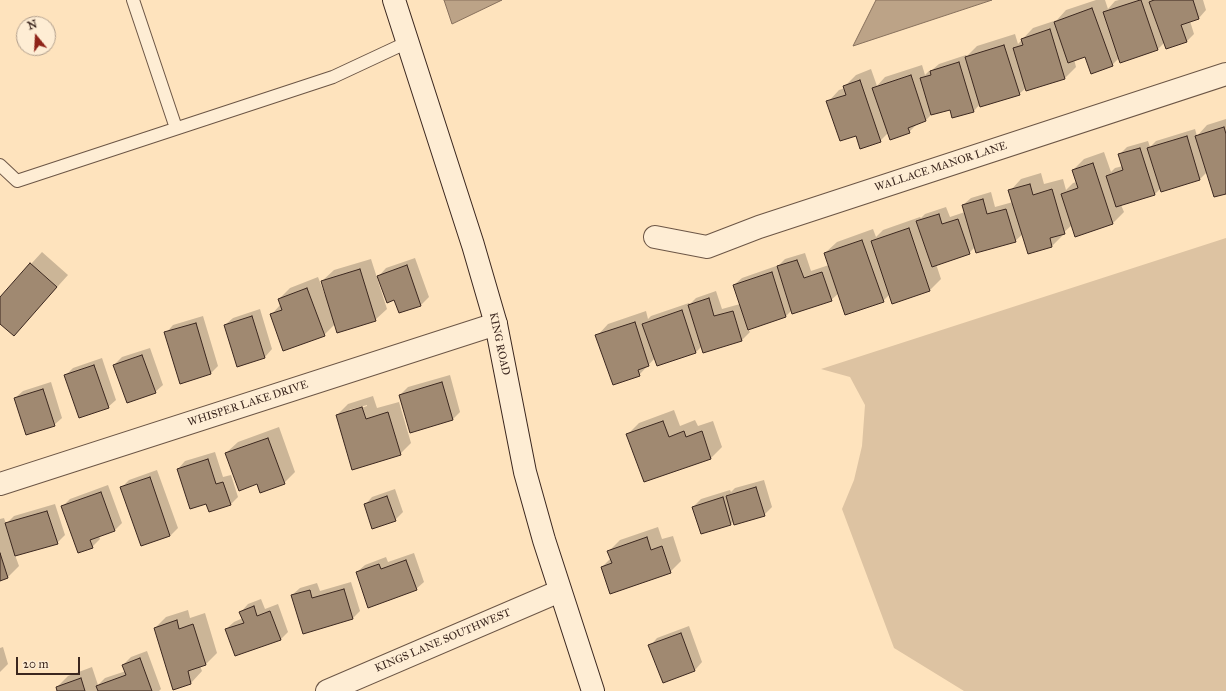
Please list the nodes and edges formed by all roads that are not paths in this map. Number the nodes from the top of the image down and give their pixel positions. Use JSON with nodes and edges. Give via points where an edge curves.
{"nodes":[{"id":1,"x":133,"y":0,"type":"edge"},
{"id":2,"x":394,"y":0,"type":"edge"},
{"id":3,"x":408,"y":42,"type":"junction"},
{"id":4,"x":1226,"y":74,"type":"edge"},
{"id":5,"x":176,"y":128,"type":"junction"},
{"id":6,"x":0,"y":165,"type":"edge"},
{"id":7,"x":655,"y":237,"type":"dead end"},
{"id":8,"x":496,"y":324,"type":"junction"},
{"id":9,"x":1,"y":480,"type":"edge"},
{"id":10,"x":560,"y":591,"type":"junction"},
{"id":11,"x":327,"y":691,"type":"edge"},
{"id":12,"x":593,"y":691,"type":"edge"}],
"edges":[{"from":1,"to":5,"type":"lane"},
{"from":2,"to":3,"type":"street","name":"KING ROAD"},
{"from":3,"to":5,"type":"lane","via":[[333,77]]},
{"from":3,"to":8,"type":"street","name":"KING ROAD"},
{"from":4,"to":7,"type":"street","name":"WALLACE MANOR LANE","via":[[766,224],[707,247]]},
{"from":5,"to":6,"type":"lane","via":[[17,181]]},
{"from":8,"to":9,"type":"street","name":"WHISPER LAKE DRIVE"},
{"from":8,"to":10,"type":"street","name":"KING ROAD","via":[[525,472]]},
{"from":10,"to":11,"type":"street","name":"KINGS LANE SOUTHWEST"},
{"from":10,"to":12,"type":"street","name":"KING ROAD"}]}
